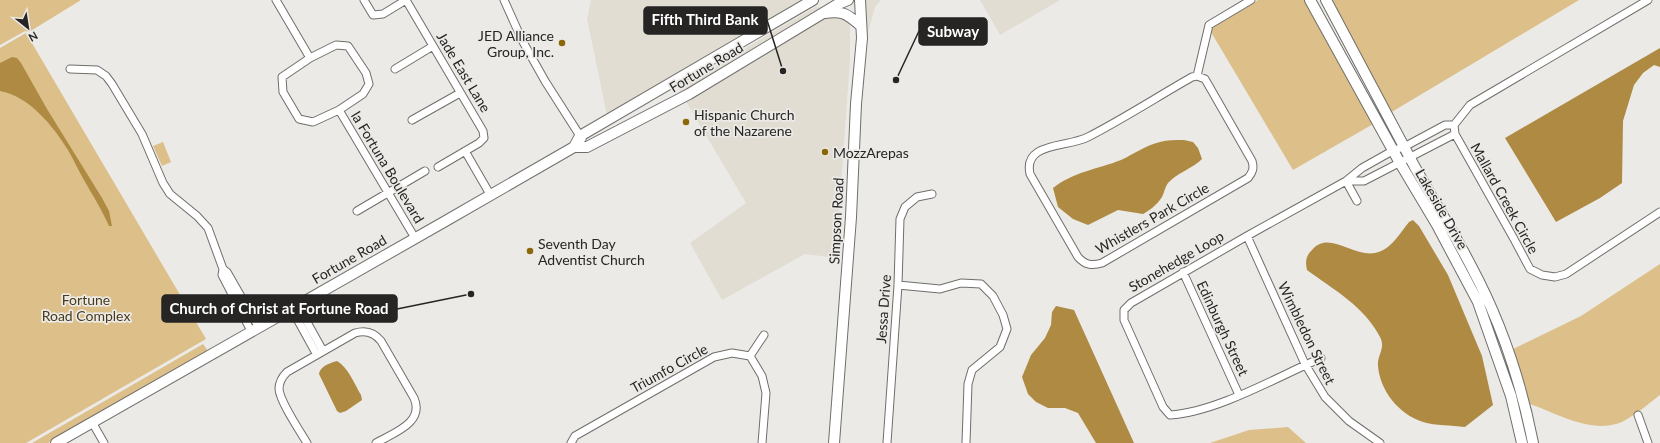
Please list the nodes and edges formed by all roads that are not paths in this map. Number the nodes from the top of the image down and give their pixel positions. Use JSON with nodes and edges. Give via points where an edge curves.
{"nodes":[{"id":1,"x":276,"y":0,"type":"edge"},
{"id":2,"x":364,"y":0,"type":"edge"},
{"id":3,"x":406,"y":0,"type":"edge"},
{"id":4,"x":504,"y":0,"type":"edge"},
{"id":5,"x":813,"y":0,"type":"edge"},
{"id":6,"x":848,"y":0,"type":"edge"},
{"id":7,"x":860,"y":0,"type":"edge"},
{"id":8,"x":1251,"y":0,"type":"edge"},
{"id":9,"x":1310,"y":0,"type":"edge"},
{"id":10,"x":1326,"y":0,"type":"edge"},
{"id":11,"x":1648,"y":0,"type":"edge"},
{"id":12,"x":823,"y":13,"type":"junction"},
{"id":13,"x":861,"y":26,"type":"junction"},
{"id":14,"x":433,"y":46,"type":"junction"},
{"id":15,"x":310,"y":58,"type":"junction"},
{"id":16,"x":70,"y":69,"type":"dead end"},
{"id":17,"x":394,"y":69,"type":"dead end"},
{"id":18,"x":1197,"y":76,"type":"junction"},
{"id":19,"x":460,"y":93,"type":"junction"},
{"id":20,"x":339,"y":110,"type":"junction"},
{"id":21,"x":412,"y":120,"type":"dead end"},
{"id":22,"x":1454,"y":124,"type":"junction"},
{"id":23,"x":1454,"y":134,"type":"junction"},
{"id":24,"x":580,"y":136,"type":"junction"},
{"id":25,"x":587,"y":147,"type":"junction"},
{"id":26,"x":1404,"y":147,"type":"junction"},
{"id":27,"x":574,"y":148,"type":"junction"},
{"id":28,"x":1394,"y":150,"type":"junction"},
{"id":29,"x":465,"y":151,"type":"junction"},
{"id":30,"x":1410,"y":158,"type":"junction"},
{"id":31,"x":1400,"y":162,"type":"junction"},
{"id":32,"x":438,"y":167,"type":"dead end"},
{"id":33,"x":425,"y":171,"type":"dead end"},
{"id":34,"x":1346,"y":181,"type":"junction"},
{"id":35,"x":388,"y":193,"type":"junction"},
{"id":36,"x":932,"y":194,"type":"dead end"},
{"id":37,"x":491,"y":196,"type":"junction"},
{"id":38,"x":1357,"y":201,"type":"dead end"},
{"id":39,"x":357,"y":211,"type":"dead end"},
{"id":40,"x":1660,"y":212,"type":"edge"},
{"id":41,"x":1247,"y":236,"type":"junction"},
{"id":42,"x":415,"y":238,"type":"junction"},
{"id":43,"x":1183,"y":272,"type":"junction"},
{"id":44,"x":898,"y":285,"type":"junction"},
{"id":45,"x":294,"y":306,"type":"junction"},
{"id":46,"x":254,"y":329,"type":"junction"},
{"id":47,"x":764,"y":335,"type":"dead end"},
{"id":48,"x":320,"y":353,"type":"junction"},
{"id":49,"x":750,"y":356,"type":"junction"},
{"id":50,"x":1321,"y":358,"type":"dead end"},
{"id":51,"x":1306,"y":364,"type":"junction"},
{"id":52,"x":1239,"y":395,"type":"junction"},
{"id":53,"x":1638,"y":414,"type":"dead end"},
{"id":54,"x":92,"y":422,"type":"junction"},
{"id":55,"x":56,"y":443,"type":"edge"},
{"id":56,"x":104,"y":443,"type":"edge"},
{"id":57,"x":307,"y":443,"type":"edge"},
{"id":58,"x":376,"y":443,"type":"edge"},
{"id":59,"x":571,"y":443,"type":"edge"},
{"id":60,"x":762,"y":443,"type":"edge"},
{"id":61,"x":834,"y":443,"type":"edge"},
{"id":62,"x":887,"y":443,"type":"edge"},
{"id":63,"x":966,"y":443,"type":"edge"},
{"id":64,"x":1380,"y":443,"type":"edge"},
{"id":65,"x":1522,"y":443,"type":"edge"},
{"id":66,"x":1533,"y":443,"type":"edge"},
{"id":67,"x":1648,"y":443,"type":"edge"}],
"edges":[{"from":1,"to":15,"type":"street"},
{"from":2,"to":3,"type":"street","name":"Jade East Lane","via":[[373,15],[383,14]]},
{"from":3,"to":14,"type":"street","name":"Jade East Lane"},
{"from":4,"to":24,"type":"street","via":[[545,82]]},
{"from":5,"to":24,"type":"street","name":"Fortune Road"},
{"from":6,"to":12,"type":"street","name":"Fortune Road"},
{"from":7,"to":13,"type":"street","name":"Simpson Road"},
{"from":8,"to":18,"type":"street","via":[[1209,25]]},
{"from":9,"to":28,"type":"street","name":"Lakeside Drive"},
{"from":10,"to":26,"type":"street","name":"Lakeside Drive"},
{"from":11,"to":22,"type":"street","via":[[1470,105]]},
{"from":12,"to":13,"type":"street","via":[[844,13]]},
{"from":12,"to":25,"type":"street","name":"Fortune Road","via":[[689,94]]},
{"from":13,"to":61,"type":"street","name":"Simpson Road","via":[[851,224]]},
{"from":14,"to":17,"type":"street"},
{"from":14,"to":19,"type":"street","name":"Jade East Lane"},
{"from":15,"to":20,"type":"street","name":"la Fortuna Boulevard","via":[[282,77],[283,92],[299,119],[313,122]]},
{"from":15,"to":20,"type":"street","name":"la Fortuna Boulevard","via":[[336,45],[348,46],[366,73],[369,84],[363,94]]},
{"from":16,"to":46,"type":"street","via":[[97,70],[112,84],[142,134],[163,184],[170,194],[208,228],[223,269],[227,272]]},
{"from":18,"to":18,"type":"street","name":"Whistlers Park Circle","via":[[1087,138],[1053,146],[1038,152],[1030,160],[1030,174],[1078,257],[1084,263],[1092,266],[1102,263],[1251,174],[1252,161],[1205,79]]},
{"from":19,"to":21,"type":"street"},
{"from":19,"to":29,"type":"street","name":"Jade East Lane","via":[[483,131],[484,138]]},
{"from":20,"to":35,"type":"street","name":"la Fortuna Boulevard"},
{"from":22,"to":23,"type":"street","name":"Mallard Creek Circle"},
{"from":22,"to":26,"type":"street","via":[[1445,125]]},
{"from":23,"to":30,"type":"street","name":"Mallard Creek Circle"},
{"from":23,"to":40,"type":"street","name":"Mallard Creek Circle","via":[[1530,270],[1542,275],[1554,277],[1566,274]]},
{"from":24,"to":25,"type":"street"},
{"from":24,"to":27,"type":"street"},
{"from":25,"to":27,"type":"street","name":"Fortune Road"},
{"from":26,"to":28,"type":"street","name":"Stonehedge Loop"},
{"from":26,"to":30,"type":"street","name":"Lakeside Drive"},
{"from":27,"to":37,"type":"street","name":"Fortune Road"},
{"from":28,"to":31,"type":"street","name":"Lakeside Drive"},
{"from":28,"to":34,"type":"street","name":"Stonehedge Loop","via":[[1362,168]]},
{"from":29,"to":32,"type":"street","name":"Jade East Lane"},
{"from":29,"to":37,"type":"street"},
{"from":30,"to":31,"type":"street","name":"Stonehedge Loop"},
{"from":30,"to":66,"type":"street","name":"Lakeside Drive","via":[[1487,298],[1521,392]]},
{"from":31,"to":34,"type":"street","name":"Stonehedge Loop","via":[[1364,181]]},
{"from":31,"to":65,"type":"street","name":"Lakeside Drive","via":[[1478,302],[1511,396]]},
{"from":33,"to":35,"type":"street"},
{"from":34,"to":38,"type":"street"},
{"from":34,"to":41,"type":"street","name":"Stonehedge Loop"},
{"from":35,"to":39,"type":"street"},
{"from":35,"to":42,"type":"street","name":"la Fortuna Boulevard"},
{"from":36,"to":44,"type":"street","name":"Jessa Drive","via":[[917,197],[905,207],[900,219]]},
{"from":37,"to":42,"type":"street","name":"Fortune Road"},
{"from":41,"to":43,"type":"street","name":"Stonehedge Loop"},
{"from":41,"to":51,"type":"street","name":"Wimbledon Street"},
{"from":42,"to":45,"type":"street","name":"Fortune Road"},
{"from":43,"to":52,"type":"street","name":"Edinburgh Street"},
{"from":43,"to":52,"type":"street","name":"Stonehedge Loop","via":[[1131,303],[1124,310],[1124,320],[1163,407],[1170,414],[1188,413]]},
{"from":44,"to":62,"type":"street","name":"Jessa Drive"},
{"from":44,"to":63,"type":"street","via":[[940,289],[961,283],[980,284],[993,296],[1003,315],[1007,329],[1000,347],[972,370],[968,384]]},
{"from":45,"to":46,"type":"street","name":"Fortune Road"},
{"from":45,"to":48,"type":"street"},
{"from":46,"to":54,"type":"street","name":"Fortune Road"},
{"from":47,"to":49,"type":"street"},
{"from":48,"to":57,"type":"street","via":[[287,372],[279,386],[282,400]]},
{"from":48,"to":58,"type":"street","via":[[362,331],[374,334],[381,341],[414,398],[417,408],[411,422]]},
{"from":49,"to":59,"type":"street","name":"Triumfo Circle","via":[[732,354],[714,357],[575,436]]},
{"from":49,"to":60,"type":"street","via":[[762,376],[766,393]]},
{"from":50,"to":51,"type":"street","name":"Stonehedge Loop"},
{"from":51,"to":52,"type":"street","name":"Stonehedge Loop"},
{"from":51,"to":64,"type":"street","name":"Wimbledon Street","via":[[1325,397],[1349,421]]},
{"from":53,"to":67,"type":"street"},
{"from":54,"to":55,"type":"street","name":"Fortune Road"},
{"from":54,"to":56,"type":"street"}]}
